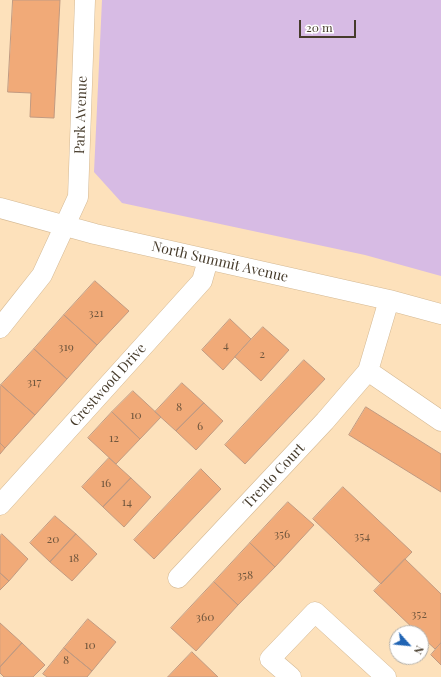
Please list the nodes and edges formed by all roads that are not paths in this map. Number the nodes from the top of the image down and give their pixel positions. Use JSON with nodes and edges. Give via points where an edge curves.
{"nodes":[{"id":1,"x":85,"y":0,"type":"edge"},
{"id":2,"x":0,"y":208,"type":"edge"},
{"id":3,"x":64,"y":226,"type":"junction"},
{"id":4,"x":208,"y":260,"type":"junction"},
{"id":5,"x":389,"y":300,"type":"junction"},
{"id":6,"x":441,"y":314,"type":"edge"},
{"id":7,"x":0,"y":328,"type":"edge"},
{"id":8,"x":368,"y":371,"type":"junction"},
{"id":9,"x":441,"y":421,"type":"edge"},
{"id":10,"x":0,"y":505,"type":"edge"},
{"id":11,"x":178,"y":578,"type":"dead end"},
{"id":12,"x":291,"y":677,"type":"edge"},
{"id":13,"x":386,"y":677,"type":"edge"}],
"edges":[{"from":1,"to":3,"type":"street","name":"Park Avenue","via":[[78,197]]},
{"from":2,"to":3,"type":"street","name":"North Summit Avenue"},
{"from":3,"to":4,"type":"street","name":"North Summit Avenue"},
{"from":3,"to":7,"type":"street","name":"Park Avenue","via":[[42,275]]},
{"from":4,"to":5,"type":"street","name":"North Summit Avenue"},
{"from":4,"to":10,"type":"street","name":"Crestwood Drive","via":[[202,282]]},
{"from":5,"to":6,"type":"street","name":"North Summit Avenue"},
{"from":5,"to":8,"type":"street","name":"Trento Court"},
{"from":8,"to":9,"type":"street"},
{"from":8,"to":11,"type":"street","name":"Trento Court","via":[[325,422]]},
{"from":12,"to":13,"type":"street","via":[[270,659],[315,612]]}]}
